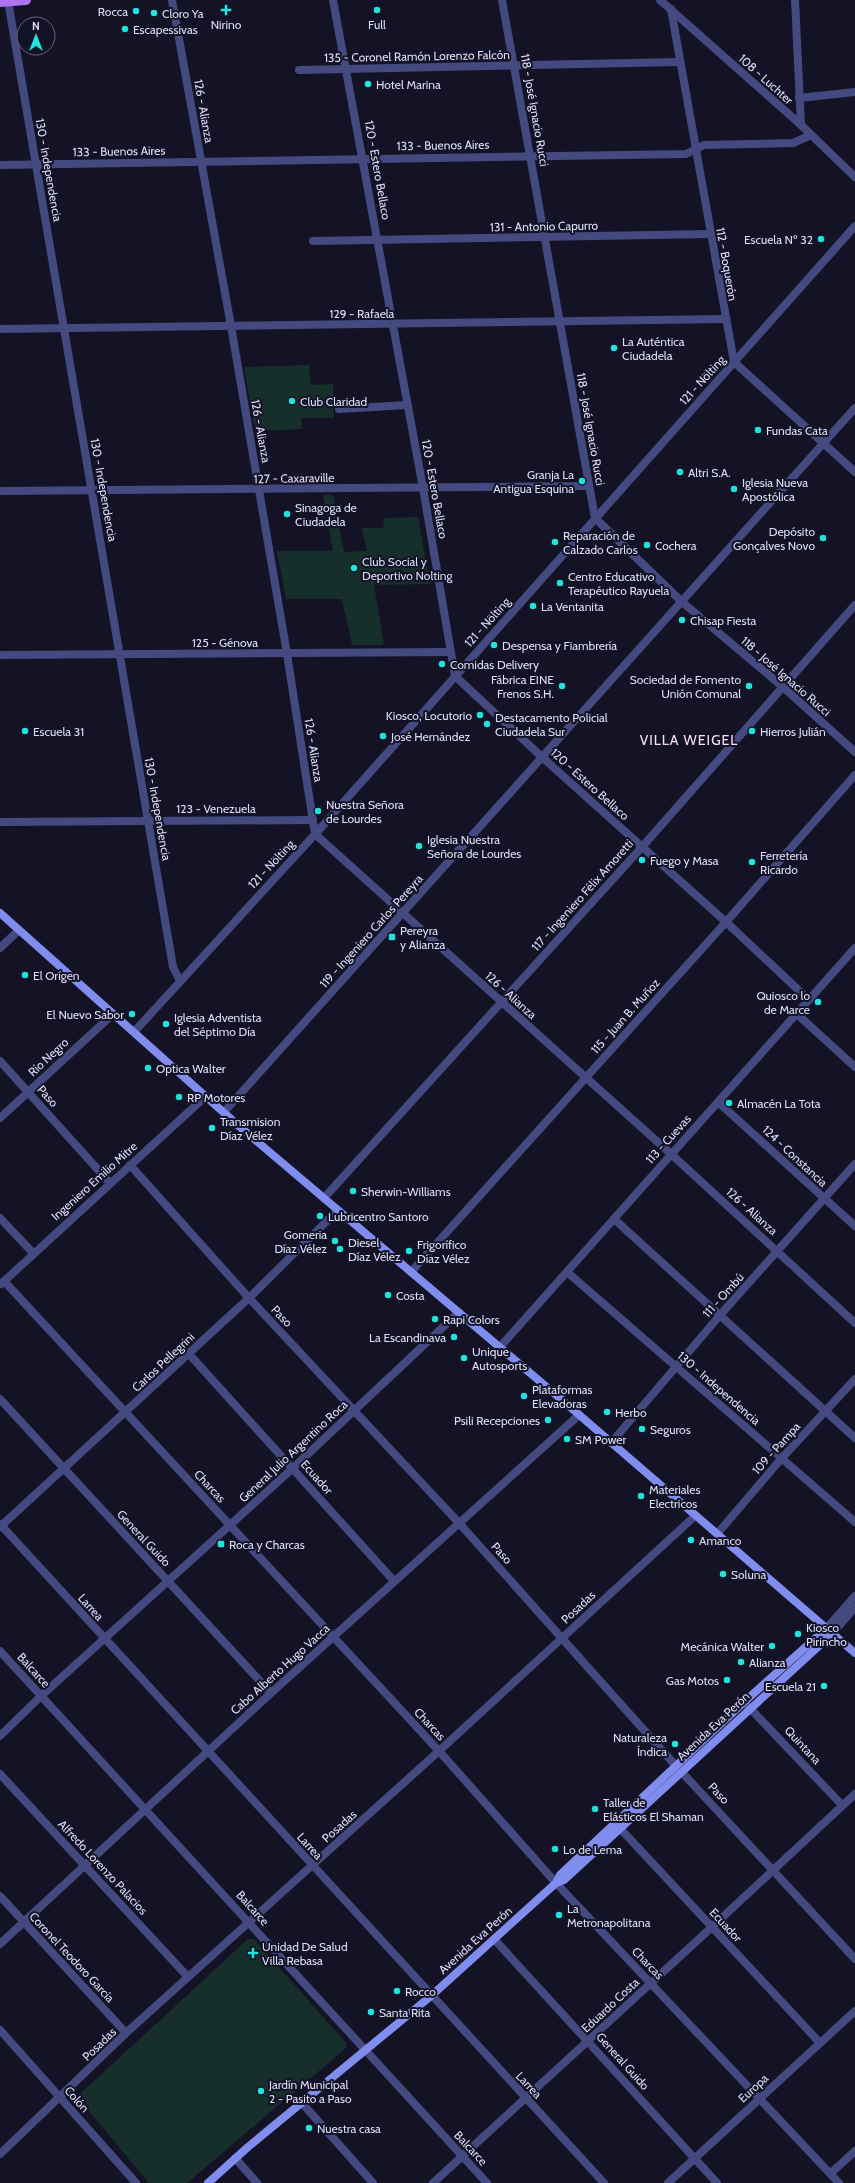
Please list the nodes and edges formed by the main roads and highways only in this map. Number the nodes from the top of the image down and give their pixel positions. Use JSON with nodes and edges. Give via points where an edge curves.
{"nodes":[{"id":1,"x":26,"y":0,"type":"edge"},
{"id":2,"x":4,"y":2,"type":"edge"},
{"id":3,"x":0,"y":913,"type":"edge"},
{"id":4,"x":830,"y":1631,"type":"junction"},
{"id":5,"x":855,"y":1654,"type":"edge"},
{"id":6,"x":208,"y":2183,"type":"edge"}],
"edges":[{"from":1,"to":2,"type":"main road"},
{"from":3,"to":4,"type":"main road","via":[[224,1112]]},
{"from":4,"to":5,"type":"main road"},
{"from":4,"to":6,"type":"main road","name":"Avenida Eva Perón","via":[[618,1826],[560,1875],[556,1883],[431,1996]]}]}
